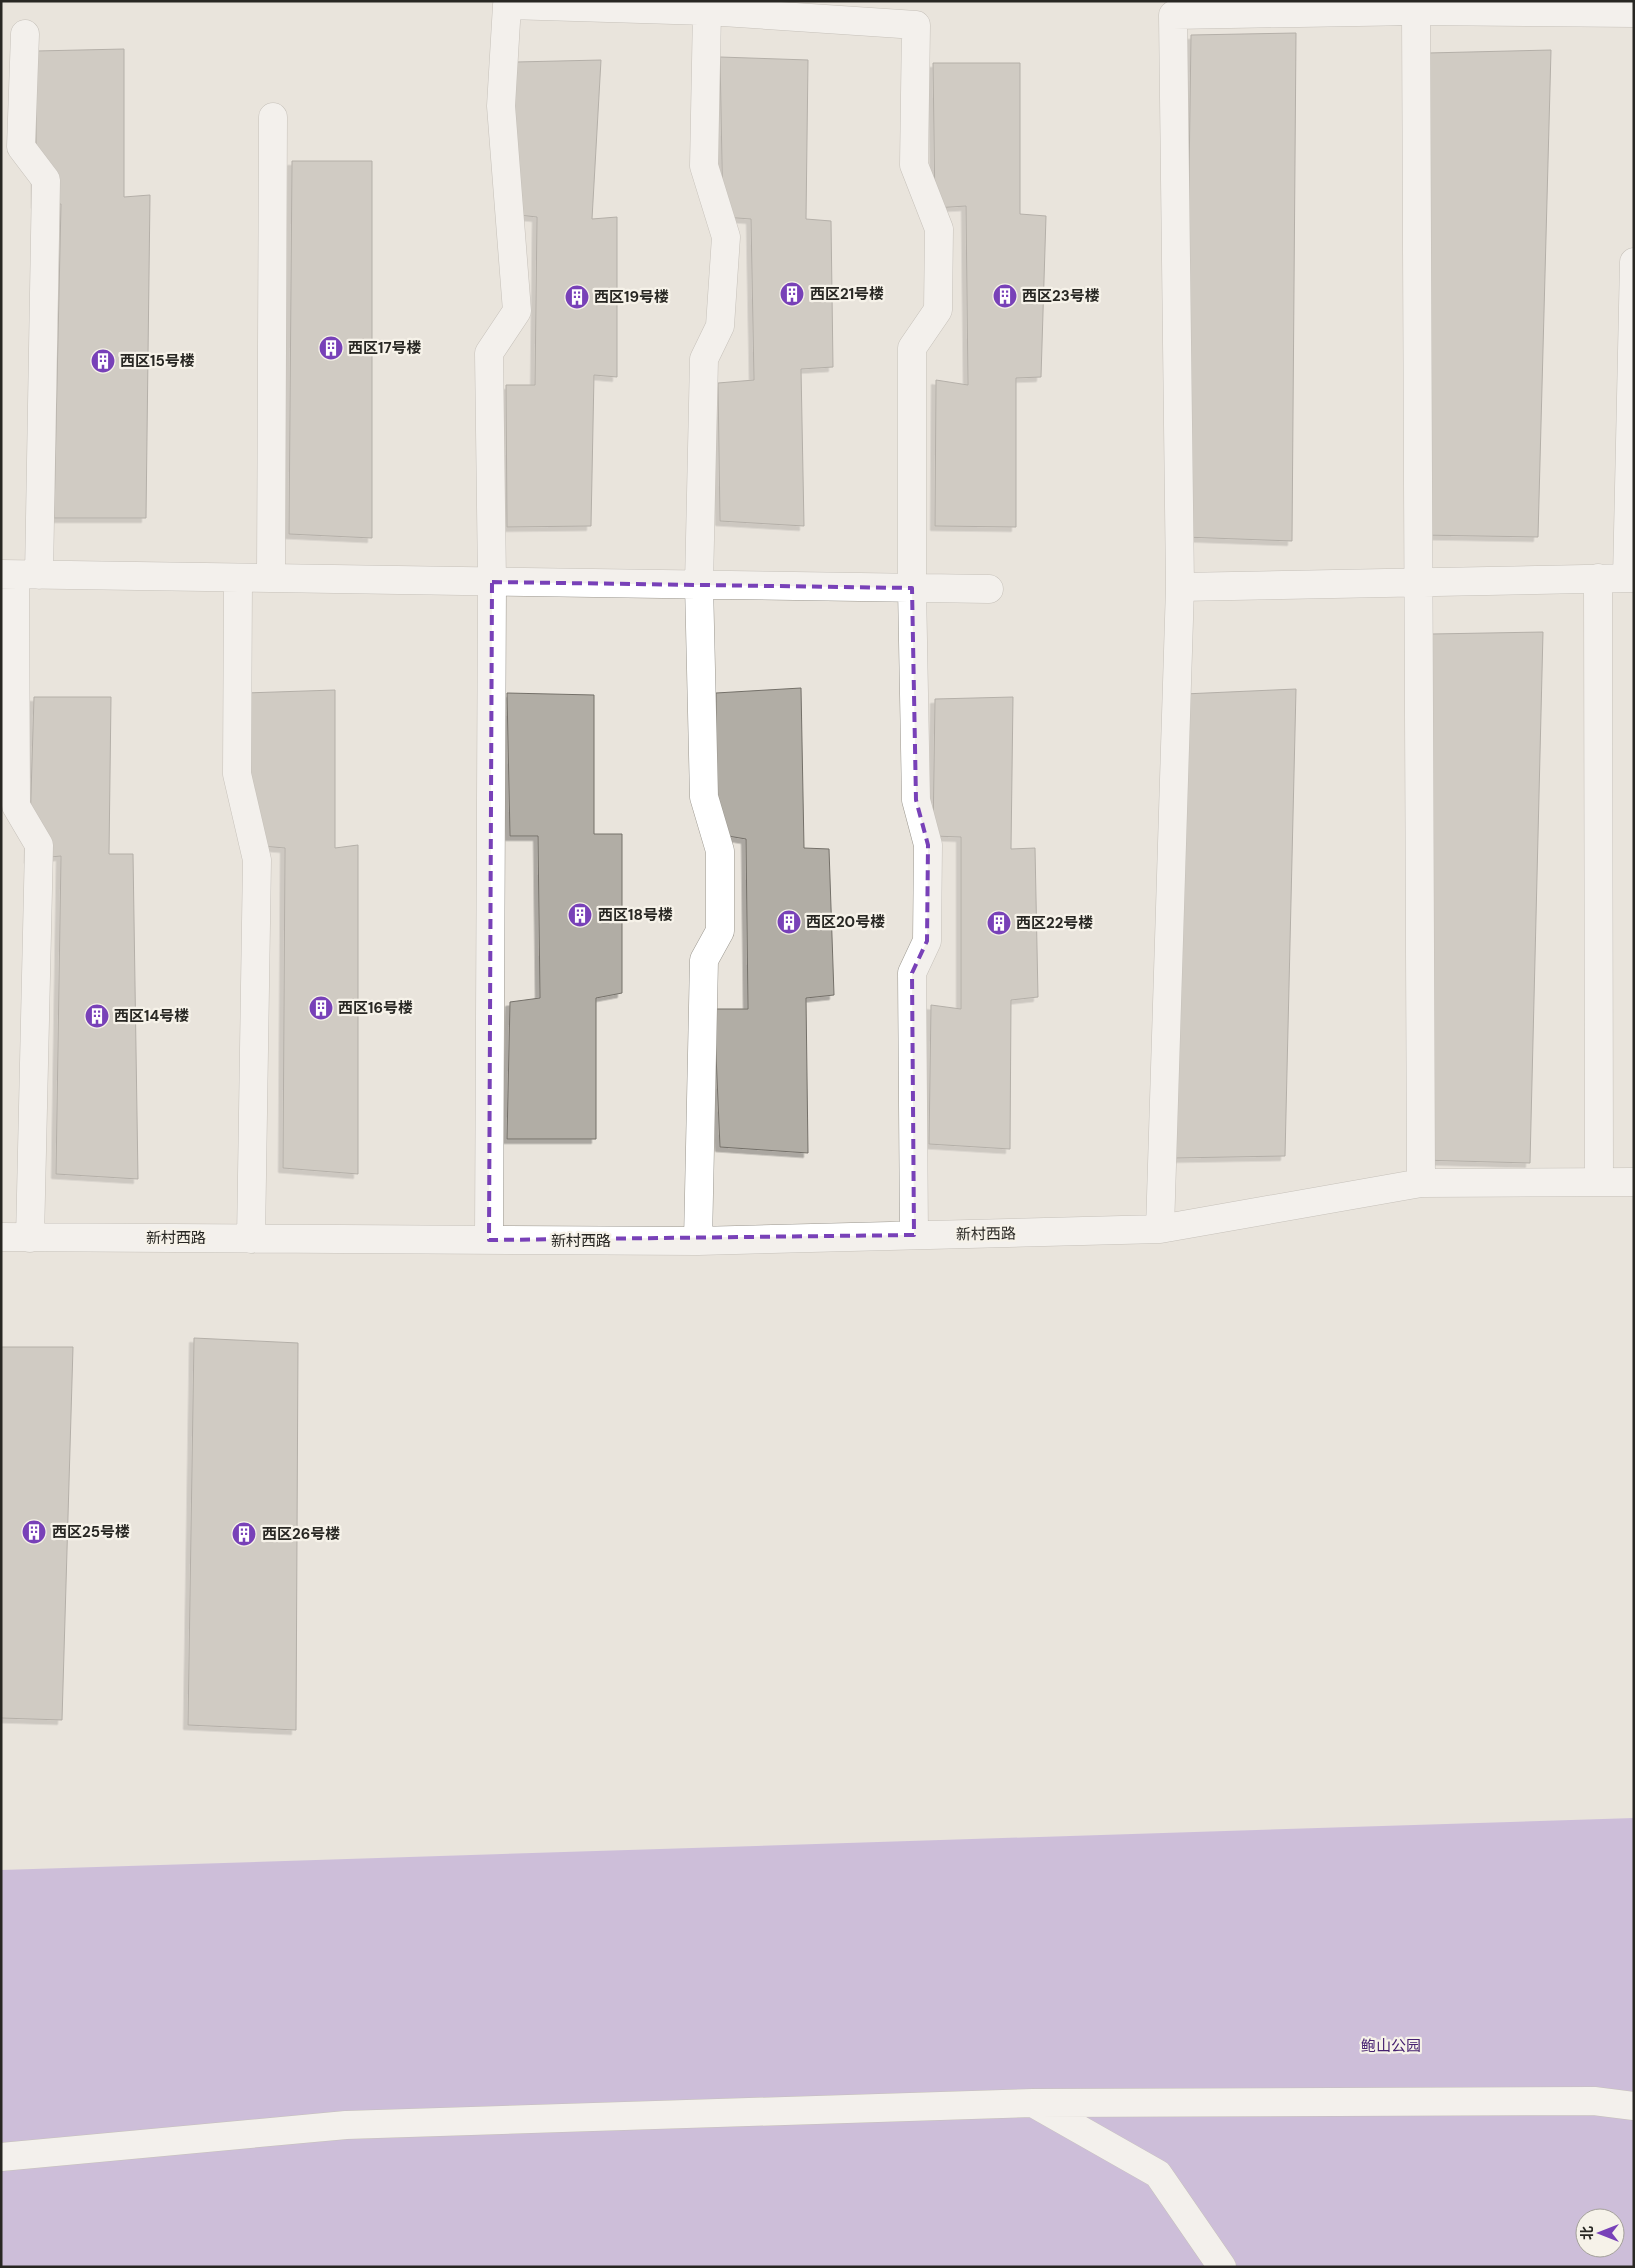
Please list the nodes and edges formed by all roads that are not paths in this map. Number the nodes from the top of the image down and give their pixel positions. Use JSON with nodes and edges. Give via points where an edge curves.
{"nodes":[{"id":1,"x":707,"y":11,"type":"junction"},
{"id":2,"x":1416,"y":11,"type":"junction"},
{"id":3,"x":1634,"y":13,"type":"edge"},
{"id":4,"x":25,"y":34,"type":"dead end"},
{"id":5,"x":273,"y":117,"type":"dead end"},
{"id":6,"x":1634,"y":262,"type":"edge"},
{"id":7,"x":19,"y":575,"type":"edge"},
{"id":8,"x":238,"y":578,"type":"junction"},
{"id":9,"x":271,"y":578,"type":"junction"},
{"id":10,"x":1598,"y":578,"type":"junction"},
{"id":11,"x":1630,"y":578,"type":"edge"},
{"id":12,"x":492,"y":582,"type":"junction"},
{"id":13,"x":1418,"y":582,"type":"junction"},
{"id":14,"x":699,"y":584,"type":"junction"},
{"id":15,"x":1180,"y":587,"type":"junction"},
{"id":16,"x":912,"y":588,"type":"junction"},
{"id":17,"x":989,"y":589,"type":"dead end"},
{"id":18,"x":1599,"y":1182,"type":"junction"},
{"id":19,"x":1634,"y":1182,"type":"edge"},
{"id":20,"x":1421,"y":1183,"type":"junction"},
{"id":21,"x":1160,"y":1229,"type":"junction"},
{"id":22,"x":914,"y":1235,"type":"junction"},
{"id":23,"x":1,"y":1237,"type":"edge"},
{"id":24,"x":30,"y":1238,"type":"junction"},
{"id":25,"x":251,"y":1239,"type":"junction"},
{"id":26,"x":490,"y":1240,"type":"junction"},
{"id":27,"x":698,"y":1241,"type":"junction"},
{"id":28,"x":1032,"y":2103,"type":"junction"},
{"id":29,"x":1634,"y":2106,"type":"edge"},
{"id":30,"x":1,"y":2157,"type":"edge"},
{"id":31,"x":1222,"y":2267,"type":"edge"}],
"edges":[{"from":1,"to":12,"type":"street","via":[[507,5],[501,106],[516,311],[490,353]]},
{"from":1,"to":14,"type":"street","via":[[704,166],[726,237],[720,326],[704,359]]},
{"from":1,"to":16,"type":"street","via":[[916,25],[914,165],[939,229],[938,310],[912,348]]},
{"from":2,"to":3,"type":"street"},
{"from":2,"to":13,"type":"street"},
{"from":2,"to":15,"type":"street","via":[[1173,15]]},
{"from":4,"to":7,"type":"street","via":[[21,147],[46,180]]},
{"from":5,"to":9,"type":"street"},
{"from":6,"to":11,"type":"street"},
{"from":7,"to":8,"type":"street"},
{"from":7,"to":24,"type":"street","via":[[16,806],[39,846]]},
{"from":8,"to":9,"type":"street"},
{"from":8,"to":25,"type":"street","via":[[237,774],[257,860]]},
{"from":9,"to":12,"type":"street"},
{"from":10,"to":11,"type":"street"},
{"from":10,"to":13,"type":"street"},
{"from":10,"to":18,"type":"street"},
{"from":12,"to":14,"type":"street"},
{"from":12,"to":26,"type":"street"},
{"from":13,"to":15,"type":"street"},
{"from":13,"to":20,"type":"street"},
{"from":14,"to":16,"type":"street"},
{"from":14,"to":27,"type":"street","via":[[704,796],[720,852],[720,931],[704,960]]},
{"from":15,"to":21,"type":"street"},
{"from":16,"to":17,"type":"street"},
{"from":16,"to":22,"type":"street","via":[[916,800],[928,846],[927,941],[912,973]]},
{"from":18,"to":19,"type":"street","name":"新村西路"},
{"from":18,"to":20,"type":"street","name":"新村西路"},
{"from":20,"to":21,"type":"street","name":"新村西路"},
{"from":21,"to":22,"type":"street","name":"新村西路"},
{"from":22,"to":27,"type":"street","name":"新村西路"},
{"from":23,"to":24,"type":"street","name":"新村西路"},
{"from":24,"to":25,"type":"street","name":"新村西路"},
{"from":25,"to":26,"type":"street","name":"新村西路"},
{"from":26,"to":27,"type":"street","name":"新村西路"},
{"from":28,"to":29,"type":"street","via":[[1594,2101]]},
{"from":28,"to":30,"type":"street","via":[[346,2125]]},
{"from":28,"to":31,"type":"street","via":[[1158,2174]]}]}
